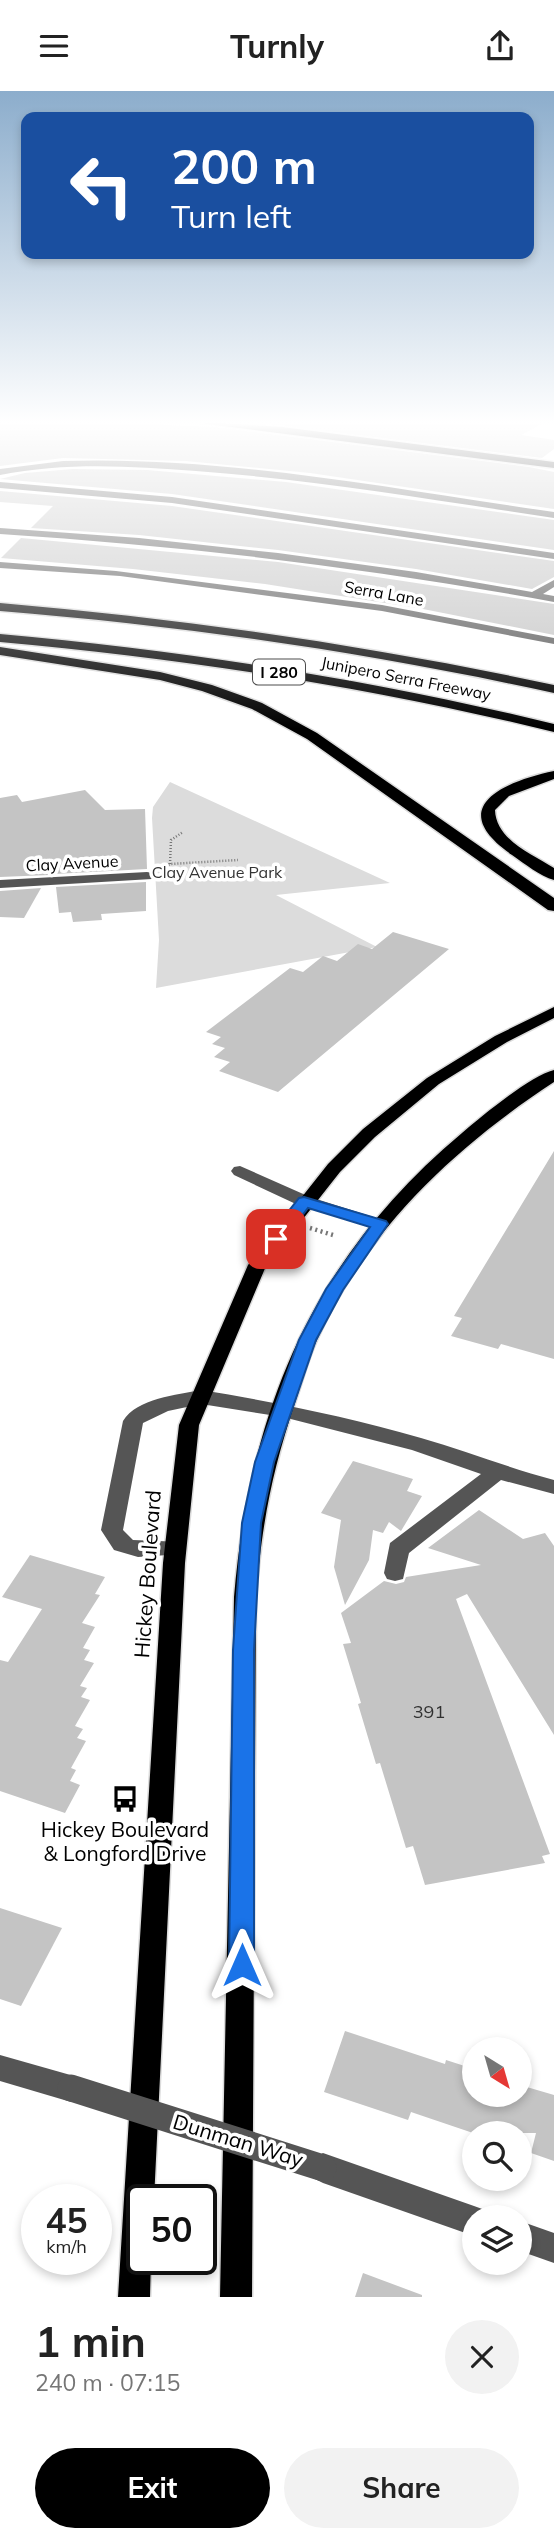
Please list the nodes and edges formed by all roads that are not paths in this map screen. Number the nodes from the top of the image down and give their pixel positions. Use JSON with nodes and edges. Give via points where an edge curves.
{"nodes":[{"id":1,"x":326,"y":523,"type":"edge"},
{"id":2,"x":0,"y":531,"type":"edge"},
{"id":3,"x":554,"y":557,"type":"edge"},
{"id":4,"x":0,"y":565,"type":"edge"},
{"id":5,"x":554,"y":583,"type":"edge"},
{"id":6,"x":533,"y":596,"type":"junction"},
{"id":7,"x":554,"y":599,"type":"edge"},
{"id":8,"x":0,"y":607,"type":"edge"},
{"id":9,"x":242,"y":633,"type":"junction"},
{"id":10,"x":0,"y":638,"type":"edge"},
{"id":11,"x":554,"y":641,"type":"edge"},
{"id":12,"x":0,"y":651,"type":"edge"},
{"id":13,"x":554,"y":675,"type":"edge"},
{"id":14,"x":554,"y":689,"type":"edge"},
{"id":15,"x":554,"y":728,"type":"edge"},
{"id":16,"x":554,"y":775,"type":"edge"},
{"id":17,"x":554,"y":875,"type":"edge"},
{"id":18,"x":147,"y":876,"type":"road end"},
{"id":19,"x":0,"y":884,"type":"edge"},
{"id":20,"x":554,"y":906,"type":"edge"},
{"id":21,"x":554,"y":1011,"type":"edge"},
{"id":22,"x":554,"y":1075,"type":"edge"},
{"id":23,"x":240,"y":1171,"type":"dead end"},
{"id":24,"x":304,"y":1201,"type":"junction"},
{"id":25,"x":380,"y":1224,"type":"junction"},
{"id":26,"x":201,"y":1397,"type":"junction"},
{"id":27,"x":283,"y":1410,"type":"junction"},
{"id":28,"x":498,"y":1472,"type":"junction"},
{"id":29,"x":554,"y":1487,"type":"edge"},
{"id":30,"x":175,"y":1548,"type":"junction"},
{"id":31,"x":395,"y":1573,"type":"dead end"},
{"id":32,"x":0,"y":2068,"type":"edge"},
{"id":33,"x":462,"y":2217,"type":"edge"},
{"id":34,"x":532,"y":2241,"type":"edge"},
{"id":35,"x":554,"y":2248,"type":"edge"},
{"id":36,"x":134,"y":2297,"type":"edge"},
{"id":37,"x":236,"y":2297,"type":"edge"}],
"edges":[{"from":1,"to":3,"type":"street"},
{"from":2,"to":6,"type":"street","via":[[288,556]]},
{"from":4,"to":11,"type":"street","name":"Serra Lane","via":[[120,574],[382,608]]},
{"from":5,"to":6,"type":"street"},
{"from":6,"to":7,"type":"street"},
{"from":8,"to":9,"type":"highway","name":"Junipero Serra Freeway","number":"I 280"},
{"from":9,"to":13,"type":"highway","via":[[401,649]]},
{"from":9,"to":14,"type":"highway","name":"Junipero Serra Freeway","number":"I 280","via":[[414,660]]},
{"from":10,"to":15,"type":"highway","name":"Junipero Serra Freeway","number":"I 280","via":[[260,669]]},
{"from":12,"to":20,"type":"highway","via":[[160,676],[257,706],[312,736]]},
{"from":16,"to":17,"type":"highway","via":[[500,794],[488,815],[502,839]]},
{"from":18,"to":19,"type":"street","name":"Clay Avenue"},
{"from":21,"to":24,"type":"main road","name":"Hickey Boulevard","via":[[463,1061],[402,1104],[354,1146]]},
{"from":22,"to":25,"type":"main road","via":[[499,1111],[444,1157]]},
{"from":23,"to":24,"type":"street"},
{"from":24,"to":25,"type":"street"},
{"from":24,"to":26,"type":"main road","name":"Hickey Boulevard","via":[[257,1265]]},
{"from":25,"to":27,"type":"main road","via":[[307,1340]]},
{"from":26,"to":27,"type":"street"},
{"from":26,"to":30,"type":"main road","name":"Hickey Boulevard","via":[[189,1425]]},
{"from":26,"to":30,"type":"street","via":[[163,1405],[133,1421],[112,1530],[121,1545]]},
{"from":27,"to":28,"type":"street","via":[[438,1451]]},
{"from":27,"to":37,"type":"main road","via":[[264,1462],[251,1523],[245,1597]]},
{"from":28,"to":29,"type":"street"},
{"from":28,"to":31,"type":"street","via":[[398,1549]]},
{"from":30,"to":36,"type":"main road","name":"Hickey Boulevard"},
{"from":32,"to":33,"type":"street","name":"Dunman Way","bridge":true,"via":[[323,2168]]},
{"from":34,"to":35,"type":"street"}]}
